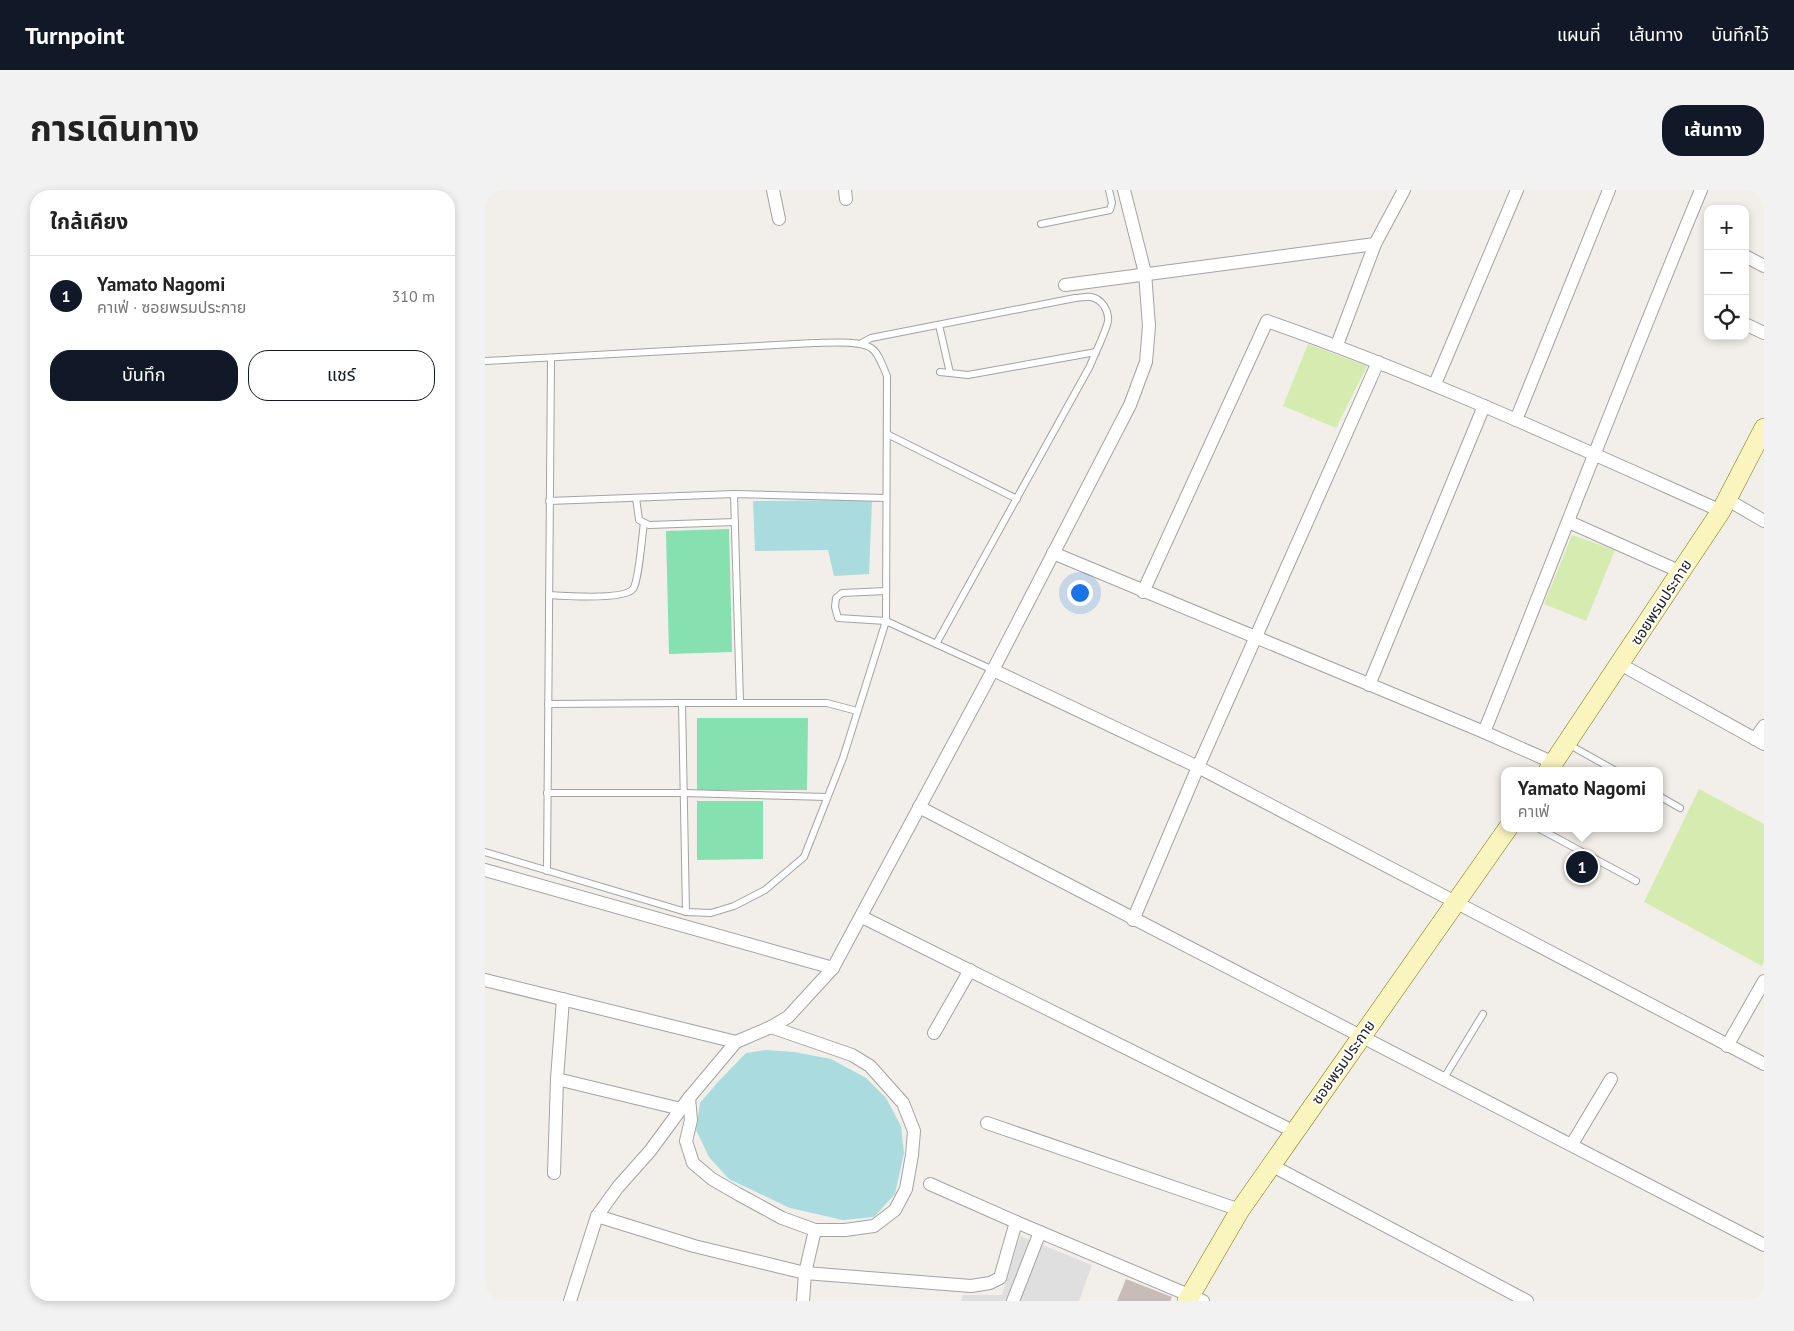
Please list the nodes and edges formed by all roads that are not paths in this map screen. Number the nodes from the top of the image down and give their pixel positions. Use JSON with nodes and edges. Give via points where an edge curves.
{"nodes":[{"id":1,"x":773,"y":190,"type":"edge"},
{"id":2,"x":1109,"y":190,"type":"edge"},
{"id":3,"x":1124,"y":190,"type":"edge"},
{"id":4,"x":1404,"y":190,"type":"edge"},
{"id":5,"x":1517,"y":190,"type":"edge"},
{"id":6,"x":1609,"y":190,"type":"edge"},
{"id":7,"x":1701,"y":190,"type":"edge"},
{"id":8,"x":779,"y":219,"type":"dead end"},
{"id":9,"x":1041,"y":224,"type":"dead end"},
{"id":10,"x":1375,"y":244,"type":"junction"},
{"id":11,"x":1749,"y":258,"type":"edge"},
{"id":12,"x":1764,"y":266,"type":"edge"},
{"id":13,"x":1145,"y":274,"type":"junction"},
{"id":14,"x":1065,"y":285,"type":"dead end"},
{"id":15,"x":939,"y":325,"type":"junction"},
{"id":16,"x":1749,"y":326,"type":"edge"},
{"id":17,"x":1764,"y":333,"type":"edge"},
{"id":18,"x":860,"y":344,"type":"junction"},
{"id":19,"x":1337,"y":346,"type":"junction"},
{"id":20,"x":1096,"y":352,"type":"junction"},
{"id":21,"x":551,"y":358,"type":"junction"},
{"id":22,"x":485,"y":361,"type":"edge"},
{"id":23,"x":1378,"y":362,"type":"junction"},
{"id":24,"x":940,"y":372,"type":"dead end"},
{"id":25,"x":950,"y":373,"type":"junction"},
{"id":26,"x":1435,"y":384,"type":"junction"},
{"id":27,"x":1485,"y":406,"type":"junction"},
{"id":28,"x":1516,"y":420,"type":"junction"},
{"id":29,"x":1764,"y":428,"type":"edge"},
{"id":30,"x":887,"y":434,"type":"junction"},
{"id":31,"x":1593,"y":454,"type":"junction"},
{"id":32,"x":734,"y":494,"type":"junction"},
{"id":33,"x":636,"y":498,"type":"junction"},
{"id":34,"x":886,"y":498,"type":"junction"},
{"id":35,"x":1017,"y":498,"type":"junction"},
{"id":36,"x":549,"y":501,"type":"junction"},
{"id":37,"x":1724,"y":506,"type":"junction"},
{"id":38,"x":735,"y":522,"type":"junction"},
{"id":39,"x":1569,"y":522,"type":"junction"},
{"id":40,"x":1764,"y":522,"type":"edge"},
{"id":41,"x":644,"y":523,"type":"junction"},
{"id":42,"x":1053,"y":553,"type":"junction"},
{"id":43,"x":1681,"y":572,"type":"junction"},
{"id":44,"x":886,"y":591,"type":"junction"},
{"id":45,"x":1143,"y":592,"type":"junction"},
{"id":46,"x":549,"y":595,"type":"junction"},
{"id":47,"x":886,"y":622,"type":"junction"},
{"id":48,"x":1255,"y":638,"type":"junction"},
{"id":49,"x":936,"y":644,"type":"junction"},
{"id":50,"x":1620,"y":664,"type":"junction"},
{"id":51,"x":993,"y":670,"type":"junction"},
{"id":52,"x":1369,"y":685,"type":"junction"},
{"id":53,"x":740,"y":702,"type":"junction"},
{"id":54,"x":682,"y":703,"type":"junction"},
{"id":55,"x":547,"y":704,"type":"junction"},
{"id":56,"x":857,"y":711,"type":"junction"},
{"id":57,"x":1764,"y":726,"type":"edge"},
{"id":58,"x":1484,"y":732,"type":"junction"},
{"id":59,"x":1760,"y":742,"type":"edge"},
{"id":60,"x":1567,"y":743,"type":"junction"},
{"id":61,"x":1551,"y":767,"type":"edge"},
{"id":62,"x":1609,"y":767,"type":"edge"},
{"id":63,"x":1198,"y":768,"type":"junction"},
{"id":64,"x":547,"y":793,"type":"junction"},
{"id":65,"x":684,"y":793,"type":"junction"},
{"id":66,"x":827,"y":797,"type":"junction"},
{"id":67,"x":1663,"y":798,"type":"edge"},
{"id":68,"x":919,"y":807,"type":"junction"},
{"id":69,"x":1680,"y":808,"type":"dead end"},
{"id":70,"x":1505,"y":832,"type":"edge"},
{"id":71,"x":1544,"y":832,"type":"edge"},
{"id":72,"x":485,"y":852,"type":"edge"},
{"id":73,"x":485,"y":870,"type":"edge"},
{"id":74,"x":547,"y":871,"type":"junction"},
{"id":75,"x":1636,"y":881,"type":"dead end"},
{"id":76,"x":1455,"y":903,"type":"junction"},
{"id":77,"x":686,"y":912,"type":"junction"},
{"id":78,"x":862,"y":917,"type":"junction"},
{"id":79,"x":1133,"y":920,"type":"junction"},
{"id":80,"x":833,"y":968,"type":"junction"},
{"id":81,"x":970,"y":970,"type":"junction"},
{"id":82,"x":485,"y":980,"type":"edge"},
{"id":83,"x":1764,"y":981,"type":"edge"},
{"id":84,"x":563,"y":999,"type":"junction"},
{"id":85,"x":1483,"y":1014,"type":"dead end"},
{"id":86,"x":771,"y":1027,"type":"junction"},
{"id":87,"x":934,"y":1033,"type":"dead end"},
{"id":88,"x":1361,"y":1035,"type":"junction"},
{"id":89,"x":736,"y":1042,"type":"junction"},
{"id":90,"x":1727,"y":1046,"type":"junction"},
{"id":91,"x":1764,"y":1064,"type":"edge"},
{"id":92,"x":1444,"y":1078,"type":"junction"},
{"id":93,"x":557,"y":1079,"type":"junction"},
{"id":94,"x":1611,"y":1079,"type":"dead end"},
{"id":95,"x":689,"y":1098,"type":"junction"},
{"id":96,"x":681,"y":1109,"type":"junction"},
{"id":97,"x":987,"y":1123,"type":"dead end"},
{"id":98,"x":1295,"y":1132,"type":"junction"},
{"id":99,"x":1572,"y":1144,"type":"junction"},
{"id":100,"x":1271,"y":1165,"type":"junction"},
{"id":101,"x":554,"y":1173,"type":"dead end"},
{"id":102,"x":930,"y":1184,"type":"dead end"},
{"id":103,"x":1240,"y":1210,"type":"junction"},
{"id":104,"x":597,"y":1216,"type":"junction"},
{"id":105,"x":1016,"y":1222,"type":"junction"},
{"id":106,"x":815,"y":1230,"type":"junction"},
{"id":107,"x":1040,"y":1232,"type":"junction"},
{"id":108,"x":1764,"y":1245,"type":"edge"},
{"id":109,"x":805,"y":1273,"type":"junction"},
{"id":110,"x":1193,"y":1299,"type":"edge"},
{"id":111,"x":569,"y":1301,"type":"edge"},
{"id":112,"x":803,"y":1301,"type":"edge"},
{"id":113,"x":1013,"y":1301,"type":"edge"},
{"id":114,"x":1527,"y":1301,"type":"edge"}],
"edges":[{"from":1,"to":8,"type":"street"},
{"from":2,"to":9,"type":"lane","via":[[1110,210]]},
{"from":3,"to":13,"type":"street"},
{"from":4,"to":10,"type":"street"},
{"from":5,"to":26,"type":"street"},
{"from":6,"to":28,"type":"street"},
{"from":7,"to":31,"type":"street"},
{"from":10,"to":13,"type":"street"},
{"from":10,"to":19,"type":"street"},
{"from":11,"to":12,"type":"street"},
{"from":13,"to":14,"type":"street"},
{"from":13,"to":42,"type":"street","via":[[1149,326],[1147,362],[1130,405]]},
{"from":15,"to":18,"type":"lane","via":[[871,338]]},
{"from":15,"to":20,"type":"lane","via":[[1092,297],[1106,307],[1108,322]]},
{"from":15,"to":25,"type":"lane"},
{"from":16,"to":17,"type":"street"},
{"from":18,"to":21,"type":"lane","via":[[814,343]]},
{"from":18,"to":30,"type":"lane","via":[[871,348],[887,376]]},
{"from":19,"to":23,"type":"street"},
{"from":19,"to":45,"type":"street","via":[[1267,321]]},
{"from":20,"to":25,"type":"lane","via":[[968,375]]},
{"from":20,"to":35,"type":"lane"},
{"from":21,"to":22,"type":"lane"},
{"from":21,"to":36,"type":"lane"},
{"from":23,"to":26,"type":"street"},
{"from":23,"to":48,"type":"street"},
{"from":24,"to":25,"type":"lane"},
{"from":26,"to":27,"type":"street"},
{"from":27,"to":28,"type":"street"},
{"from":27,"to":52,"type":"street"},
{"from":28,"to":31,"type":"street"},
{"from":29,"to":37,"type":"street","name":"ซอยพรมประกาย"},
{"from":30,"to":34,"type":"lane"},
{"from":30,"to":35,"type":"lane"},
{"from":31,"to":37,"type":"street"},
{"from":31,"to":39,"type":"street"},
{"from":32,"to":33,"type":"lane"},
{"from":32,"to":34,"type":"lane"},
{"from":32,"to":38,"type":"lane"},
{"from":33,"to":36,"type":"lane"},
{"from":33,"to":41,"type":"lane","via":[[639,520]]},
{"from":34,"to":44,"type":"lane"},
{"from":35,"to":49,"type":"lane"},
{"from":36,"to":46,"type":"lane"},
{"from":37,"to":40,"type":"street"},
{"from":37,"to":43,"type":"street","name":"ซอยพรมประกาย"},
{"from":38,"to":41,"type":"lane","via":[[649,526]]},
{"from":38,"to":53,"type":"lane"},
{"from":39,"to":43,"type":"street"},
{"from":39,"to":58,"type":"street"},
{"from":41,"to":46,"type":"lane","via":[[633,589],[623,595]]},
{"from":42,"to":45,"type":"street"},
{"from":42,"to":51,"type":"street"},
{"from":43,"to":50,"type":"street","name":"ซอยพรมประกาย"},
{"from":44,"to":47,"type":"lane"},
{"from":44,"to":47,"type":"lane","via":[[842,593],[836,598],[835,607],[838,618]]},
{"from":45,"to":48,"type":"street"},
{"from":46,"to":55,"type":"lane"},
{"from":47,"to":49,"type":"lane"},
{"from":47,"to":56,"type":"lane"},
{"from":48,"to":52,"type":"street"},
{"from":48,"to":63,"type":"street"},
{"from":49,"to":51,"type":"lane"},
{"from":50,"to":59,"type":"street"},
{"from":50,"to":60,"type":"street","name":"ซอยพรมประกาย"},
{"from":51,"to":63,"type":"street"},
{"from":51,"to":68,"type":"street"},
{"from":52,"to":58,"type":"street"},
{"from":53,"to":54,"type":"lane"},
{"from":53,"to":56,"type":"lane","via":[[827,703]]},
{"from":54,"to":55,"type":"lane"},
{"from":54,"to":65,"type":"lane"},
{"from":55,"to":64,"type":"lane"},
{"from":56,"to":66,"type":"lane"},
{"from":57,"to":59,"type":"street"},
{"from":58,"to":61,"type":"street"},
{"from":60,"to":61,"type":"street","name":"ซอยพรมประกาย"},
{"from":60,"to":62,"type":"lane"},
{"from":63,"to":76,"type":"street"},
{"from":63,"to":79,"type":"street"},
{"from":64,"to":65,"type":"lane"},
{"from":64,"to":74,"type":"lane"},
{"from":65,"to":66,"type":"lane"},
{"from":65,"to":77,"type":"lane"},
{"from":66,"to":77,"type":"lane","via":[[804,857],[765,890],[734,906],[711,913]]},
{"from":67,"to":69,"type":"lane"},
{"from":68,"to":78,"type":"street"},
{"from":68,"to":79,"type":"street"},
{"from":70,"to":76,"type":"street","name":"ซอยพรมประกาย"},
{"from":71,"to":75,"type":"lane"},
{"from":72,"to":74,"type":"lane"},
{"from":73,"to":80,"type":"street"},
{"from":74,"to":77,"type":"lane"},
{"from":76,"to":88,"type":"street","name":"ซอยพรมประกาย"},
{"from":76,"to":90,"type":"street"},
{"from":78,"to":80,"type":"street"},
{"from":78,"to":81,"type":"street"},
{"from":79,"to":88,"type":"street"},
{"from":80,"to":86,"type":"street","via":[[788,1017]]},
{"from":81,"to":87,"type":"street"},
{"from":81,"to":98,"type":"street"},
{"from":82,"to":84,"type":"street"},
{"from":83,"to":90,"type":"street"},
{"from":84,"to":89,"type":"street"},
{"from":84,"to":93,"type":"street"},
{"from":85,"to":92,"type":"lane"},
{"from":86,"to":89,"type":"street"},
{"from":86,"to":106,"type":"street","via":[[852,1055],[869,1066],[903,1103],[914,1131],[906,1189],[895,1210],[874,1226]]},
{"from":88,"to":92,"type":"street"},
{"from":88,"to":98,"type":"street","name":"ซอยพรมประกาย"},
{"from":89,"to":95,"type":"street"},
{"from":90,"to":91,"type":"street"},
{"from":92,"to":99,"type":"street"},
{"from":93,"to":96,"type":"street"},
{"from":93,"to":101,"type":"street"},
{"from":94,"to":99,"type":"street"},
{"from":95,"to":96,"type":"street"},
{"from":95,"to":106,"type":"street","via":[[691,1120],[686,1141],[693,1162],[712,1179],[738,1194],[782,1218]]},
{"from":96,"to":104,"type":"street"},
{"from":97,"to":103,"type":"street"},
{"from":98,"to":100,"type":"street","name":"ซอยพรมประกาย"},
{"from":99,"to":108,"type":"street"},
{"from":100,"to":103,"type":"street","name":"ซอยพรมประกาย"},
{"from":100,"to":114,"type":"street"},
{"from":102,"to":105,"type":"street"},
{"from":103,"to":110,"type":"street","name":"ซอยพรมประกาย"},
{"from":104,"to":109,"type":"street","via":[[694,1246]]},
{"from":104,"to":111,"type":"street"},
{"from":105,"to":107,"type":"street"},
{"from":105,"to":109,"type":"street","via":[[1000,1278],[990,1283],[971,1286]]},
{"from":106,"to":109,"type":"street"},
{"from":107,"to":110,"type":"street"},
{"from":107,"to":113,"type":"street"},
{"from":109,"to":112,"type":"street"}]}
